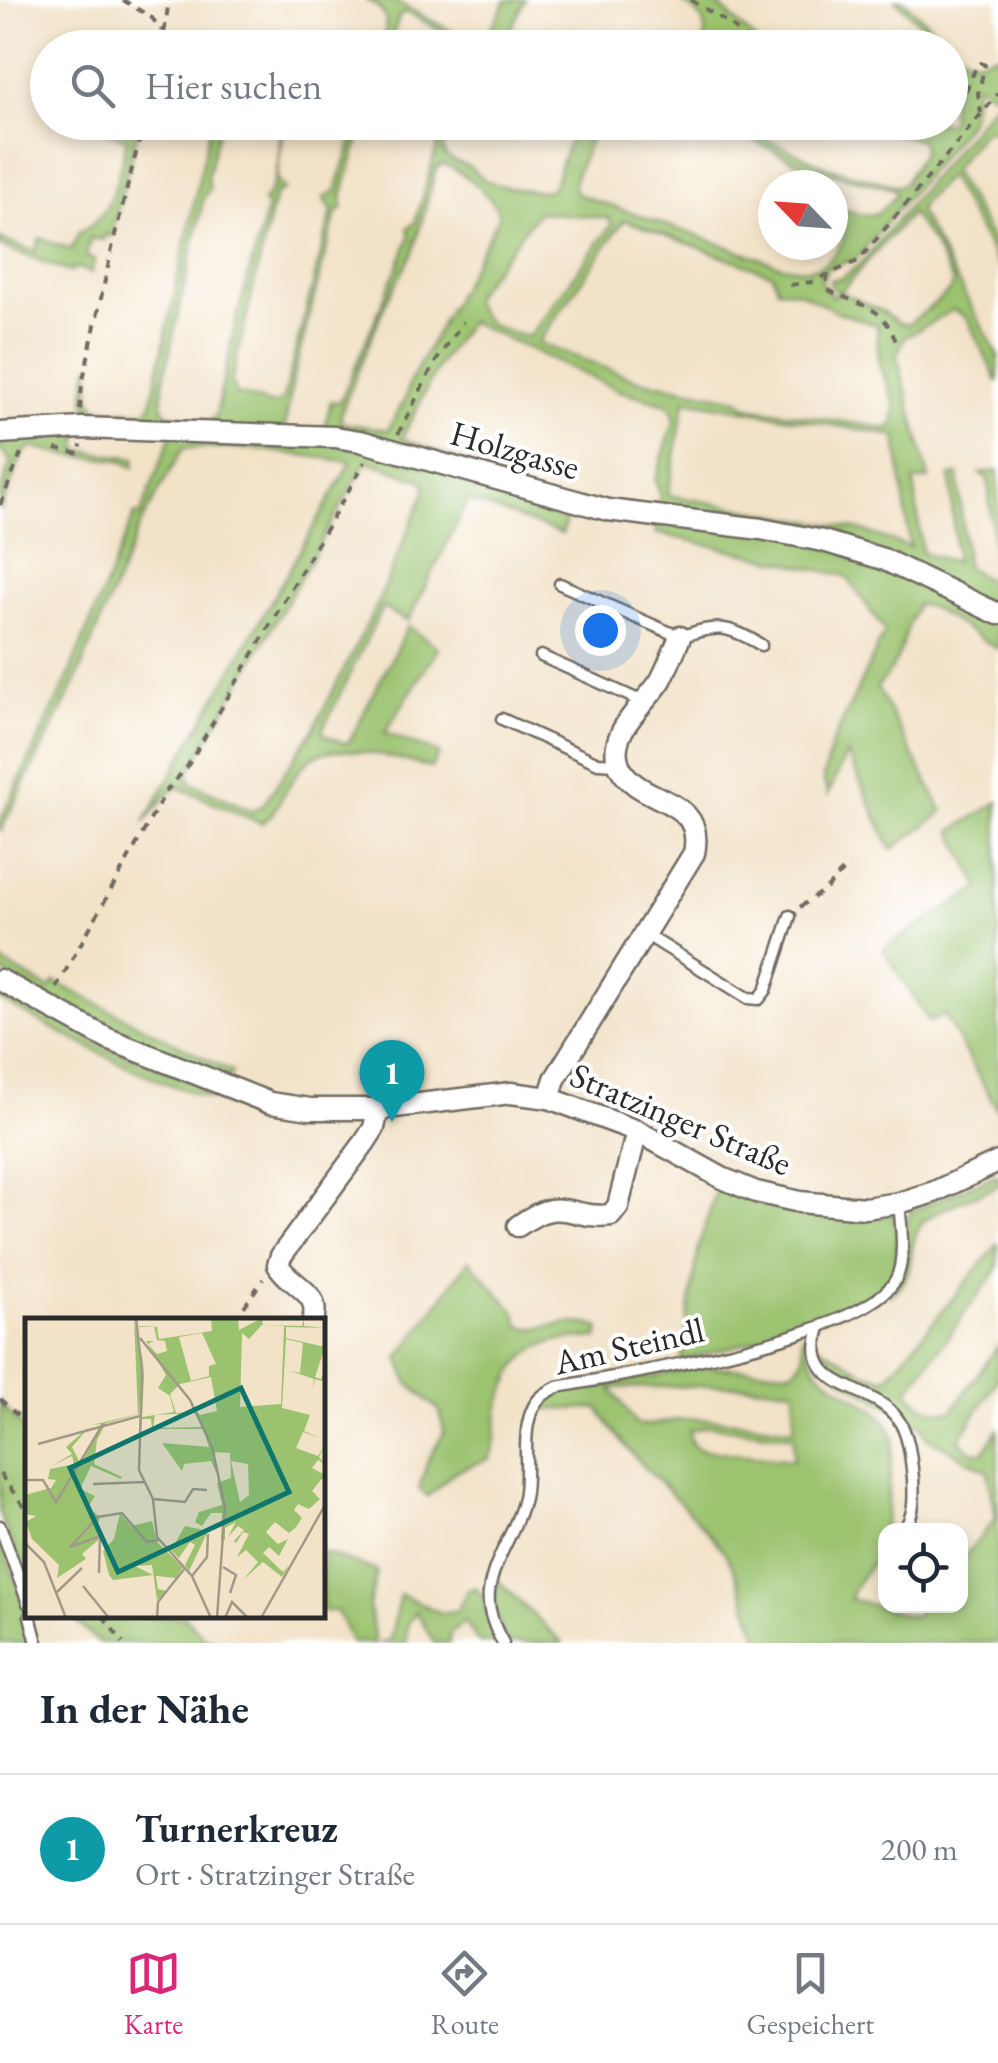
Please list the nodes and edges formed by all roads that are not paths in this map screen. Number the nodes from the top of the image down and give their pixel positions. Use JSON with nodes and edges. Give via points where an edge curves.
{"nodes":[{"id":1,"x":0,"y":432,"type":"edge"},
{"id":2,"x":560,"y":584,"type":"dead end"},
{"id":3,"x":998,"y":614,"type":"edge"},
{"id":4,"x":680,"y":637,"type":"junction"},
{"id":5,"x":761,"y":645,"type":"dead end"},
{"id":6,"x":541,"y":656,"type":"dead end"},
{"id":7,"x":643,"y":702,"type":"junction"},
{"id":8,"x":502,"y":719,"type":"dead end"},
{"id":9,"x":618,"y":764,"type":"junction"},
{"id":10,"x":790,"y":916,"type":"road end"},
{"id":11,"x":644,"y":934,"type":"junction"},
{"id":12,"x":0,"y":980,"type":"edge"},
{"id":13,"x":548,"y":1098,"type":"junction"},
{"id":14,"x":378,"y":1109,"type":"junction"},
{"id":15,"x":637,"y":1131,"type":"junction"},
{"id":16,"x":998,"y":1162,"type":"edge"},
{"id":17,"x":900,"y":1203,"type":"junction"},
{"id":18,"x":518,"y":1226,"type":"dead end"},
{"id":19,"x":314,"y":1318,"type":"edge"},
{"id":20,"x":820,"y":1328,"type":"junction"},
{"id":21,"x":908,"y":1523,"type":"edge"},
{"id":22,"x":0,"y":1526,"type":"edge"},
{"id":23,"x":25,"y":1595,"type":"edge"},
{"id":24,"x":31,"y":1618,"type":"edge"},
{"id":25,"x":37,"y":1643,"type":"edge"},
{"id":26,"x":503,"y":1643,"type":"edge"}],
"edges":[{"from":1,"to":3,"type":"street","name":"Holzgasse","via":[[82,428],[360,441],[608,510],[823,541],[883,559]]},
{"from":2,"to":4,"type":"lane"},
{"from":4,"to":5,"type":"lane","via":[[718,626]]},
{"from":4,"to":7,"type":"street"},
{"from":6,"to":7,"type":"lane"},
{"from":7,"to":9,"type":"street","via":[[616,746]]},
{"from":8,"to":9,"type":"lane","via":[[598,762]]},
{"from":9,"to":11,"type":"street","via":[[627,778],[680,809],[695,828],[694,853]]},
{"from":10,"to":11,"type":"lane","via":[[759,999]]},
{"from":11,"to":13,"type":"street"},
{"from":12,"to":14,"type":"street","name":"Stratzinger Straße","via":[[108,1039],[270,1103]]},
{"from":13,"to":14,"type":"street","name":"Stratzinger Straße","via":[[511,1093]]},
{"from":13,"to":15,"type":"street","name":"Stratzinger Straße"},
{"from":14,"to":19,"type":"street","via":[[374,1128],[278,1266],[311,1296]]},
{"from":15,"to":17,"type":"street","name":"Stratzinger Straße","via":[[756,1192],[832,1206]]},
{"from":15,"to":18,"type":"street","via":[[612,1215],[538,1211]]},
{"from":16,"to":17,"type":"street","name":"Stratzinger Straße"},
{"from":17,"to":20,"type":"lane","name":"Am Steindl","via":[[896,1279]]},
{"from":20,"to":21,"type":"lane","via":[[818,1364],[884,1406],[905,1434],[914,1502]]},
{"from":20,"to":26,"type":"lane","name":"Am Steindl","via":[[543,1395],[528,1424],[523,1504],[491,1576],[490,1615]]},
{"from":22,"to":23,"type":"lane"},
{"from":24,"to":25,"type":"lane"}]}
